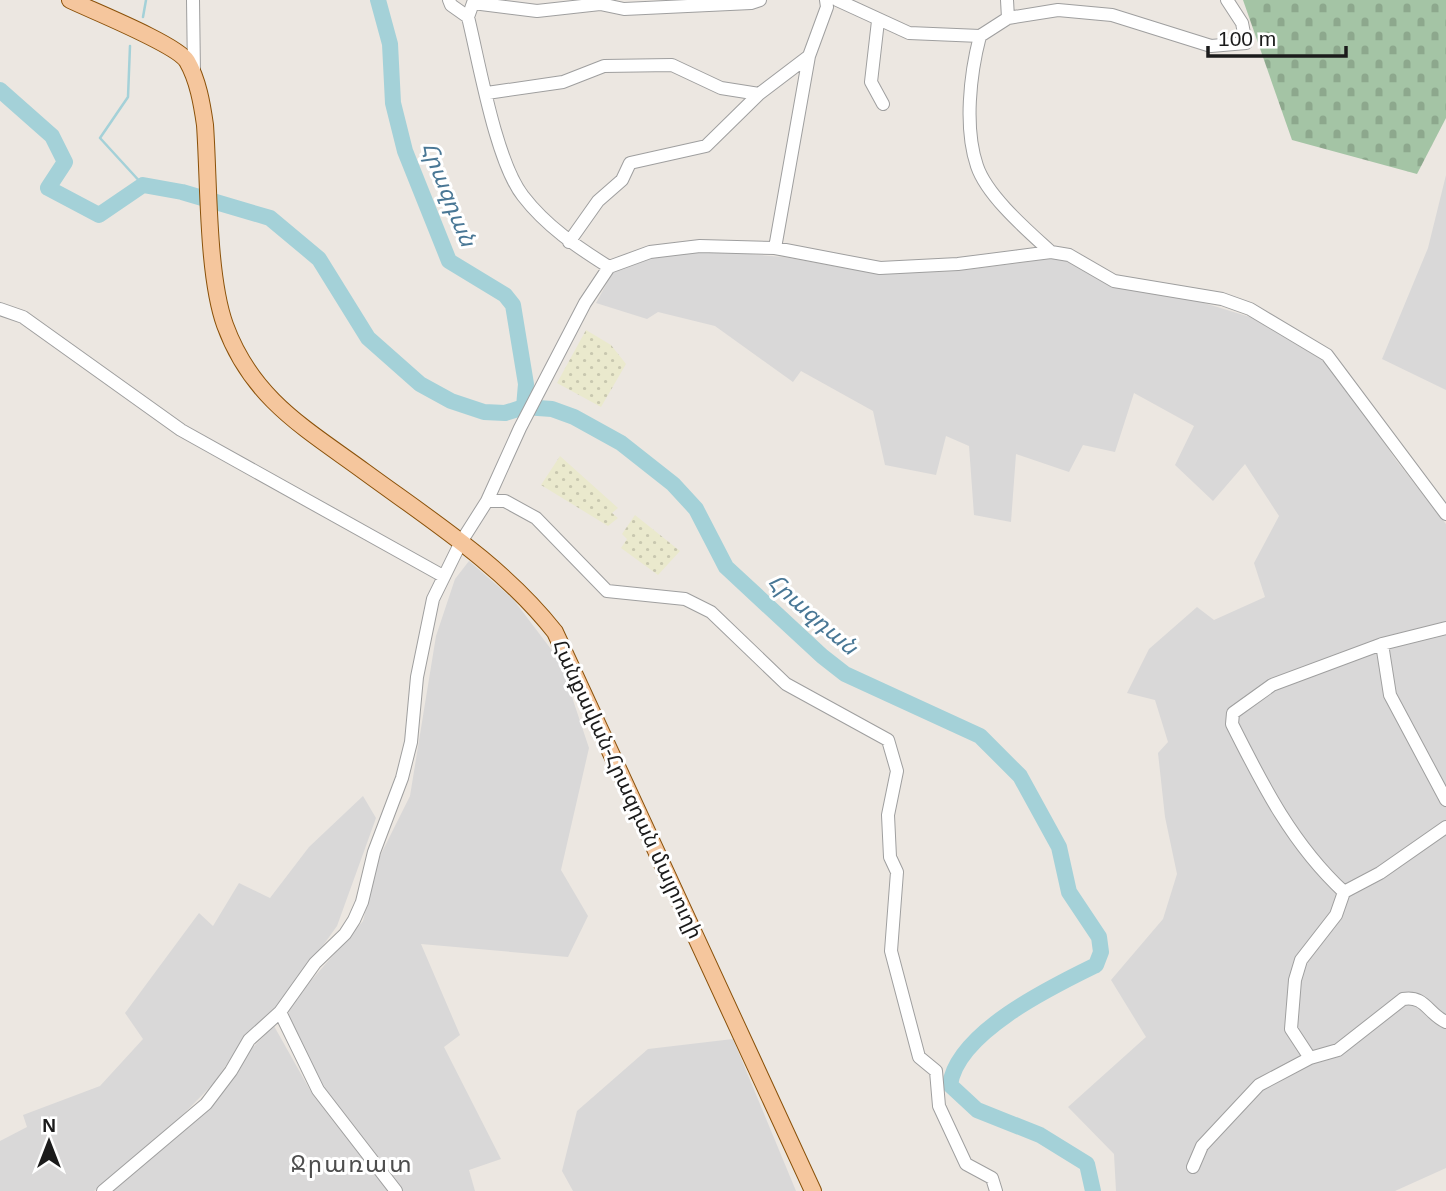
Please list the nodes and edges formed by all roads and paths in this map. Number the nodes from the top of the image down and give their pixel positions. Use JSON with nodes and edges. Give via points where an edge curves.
{"nodes":[{"id":1,"x":70,"y":0,"type":"edge"},
{"id":2,"x":193,"y":0,"type":"edge"},
{"id":3,"x":449,"y":0,"type":"edge"},
{"id":4,"x":760,"y":0,"type":"edge"},
{"id":5,"x":826,"y":0,"type":"edge"},
{"id":6,"x":837,"y":0,"type":"edge"},
{"id":7,"x":1007,"y":0,"type":"edge"},
{"id":8,"x":1227,"y":0,"type":"edge"},
{"id":9,"x":658,"y":3,"type":"edge"},
{"id":10,"x":468,"y":17,"type":"junction"},
{"id":11,"x":1008,"y":18,"type":"junction"},
{"id":12,"x":878,"y":20,"type":"junction"},
{"id":13,"x":980,"y":36,"type":"junction"},
{"id":14,"x":808,"y":56,"type":"junction"},
{"id":15,"x":195,"y":81,"type":"junction"},
{"id":16,"x":487,"y":93,"type":"junction"},
{"id":17,"x":759,"y":94,"type":"junction"},
{"id":18,"x":883,"y":104,"type":"dead end"},
{"id":19,"x":569,"y":242,"type":"junction"},
{"id":20,"x":775,"y":247,"type":"junction"},
{"id":21,"x":1051,"y":252,"type":"junction"},
{"id":22,"x":609,"y":267,"type":"junction"},
{"id":23,"x":0,"y":309,"type":"edge"},
{"id":24,"x":487,"y":501,"type":"junction"},
{"id":25,"x":1446,"y":514,"type":"edge"},
{"id":26,"x":461,"y":542,"type":"junction"},
{"id":27,"x":443,"y":576,"type":"junction"},
{"id":28,"x":1446,"y":628,"type":"edge"},
{"id":29,"x":1382,"y":643,"type":"junction"},
{"id":30,"x":1446,"y":800,"type":"edge"},
{"id":31,"x":1446,"y":827,"type":"edge"},
{"id":32,"x":1344,"y":892,"type":"junction"},
{"id":33,"x":280,"y":1012,"type":"junction"},
{"id":34,"x":1446,"y":1022,"type":"edge"},
{"id":35,"x":1310,"y":1058,"type":"junction"},
{"id":36,"x":1193,"y":1167,"type":"dead end"},
{"id":37,"x":103,"y":1191,"type":"edge"},
{"id":38,"x":396,"y":1191,"type":"edge"},
{"id":39,"x":813,"y":1191,"type":"edge"},
{"id":40,"x":996,"y":1191,"type":"edge"}],
"edges":[{"from":1,"to":15,"type":"main road","name":"Հանքավան-Հրազդան մայրուղի","via":[[186,59]]},
{"from":2,"to":15,"type":"street"},
{"from":3,"to":10,"type":"street"},
{"from":4,"to":9,"type":"street"},
{"from":5,"to":14,"type":"street"},
{"from":6,"to":12,"type":"street"},
{"from":7,"to":11,"type":"street"},
{"from":8,"to":11,"type":"street","via":[[1242,23],[1246,43],[1211,46],[1112,15],[1058,10]]},
{"from":9,"to":10,"type":"street","via":[[624,9],[600,4],[537,11],[473,4]]},
{"from":10,"to":16,"type":"street"},
{"from":11,"to":13,"type":"street"},
{"from":12,"to":13,"type":"street","via":[[909,33]]},
{"from":12,"to":18,"type":"street","via":[[871,82]]},
{"from":13,"to":21,"type":"street","via":[[970,128],[977,167],[1010,215]]},
{"from":14,"to":17,"type":"street"},
{"from":14,"to":20,"type":"street"},
{"from":15,"to":26,"type":"main road","name":"Հանքավան-Հրազդան մայրուղի","via":[[207,149],[216,284],[224,323],[242,364],[276,407]]},
{"from":16,"to":17,"type":"street","via":[[563,82],[604,66],[671,65],[721,88]]},
{"from":16,"to":19,"type":"street","via":[[500,146],[521,194]]},
{"from":17,"to":19,"type":"street","via":[[706,146],[631,163]]},
{"from":19,"to":22,"type":"street"},
{"from":20,"to":21,"type":"street","via":[[880,268]]},
{"from":20,"to":22,"type":"street","via":[[700,246],[650,252]]},
{"from":21,"to":25,"type":"street","via":[[1069,255],[1114,281],[1250,309],[1327,355]]},
{"from":22,"to":24,"type":"street","via":[[585,303]]},
{"from":23,"to":27,"type":"street","via":[[23,317],[181,430]]},
{"from":24,"to":26,"type":"street"},
{"from":24,"to":40,"type":"street","via":[[505,501],[536,518],[607,591],[685,599],[711,612],[786,684],[888,740],[897,771],[888,816],[890,857],[897,872],[891,951],[919,1057],[936,1070],[939,1106],[966,1164],[992,1178]]},
{"from":26,"to":27,"type":"street"},
{"from":26,"to":39,"type":"main road","name":"Հանքավան-Հրազդան մայրուղի","via":[[501,573],[555,632]]},
{"from":27,"to":33,"type":"street","via":[[423,642],[411,742],[362,902],[345,934],[315,963]]},
{"from":28,"to":29,"type":"street"},
{"from":29,"to":30,"type":"street","via":[[1390,695]]},
{"from":29,"to":32,"type":"street","via":[[1272,685],[1233,713],[1232,724],[1276,810],[1318,869]]},
{"from":31,"to":32,"type":"street"},
{"from":32,"to":35,"type":"street","via":[[1336,915],[1301,960],[1295,980],[1291,1029]]},
{"from":33,"to":37,"type":"street","via":[[249,1040],[206,1104]]},
{"from":33,"to":38,"type":"street","via":[[318,1090]]},
{"from":34,"to":35,"type":"street","via":[[1421,1000],[1403,999],[1338,1050]]},
{"from":35,"to":36,"type":"street","via":[[1259,1085],[1202,1146]]}]}
